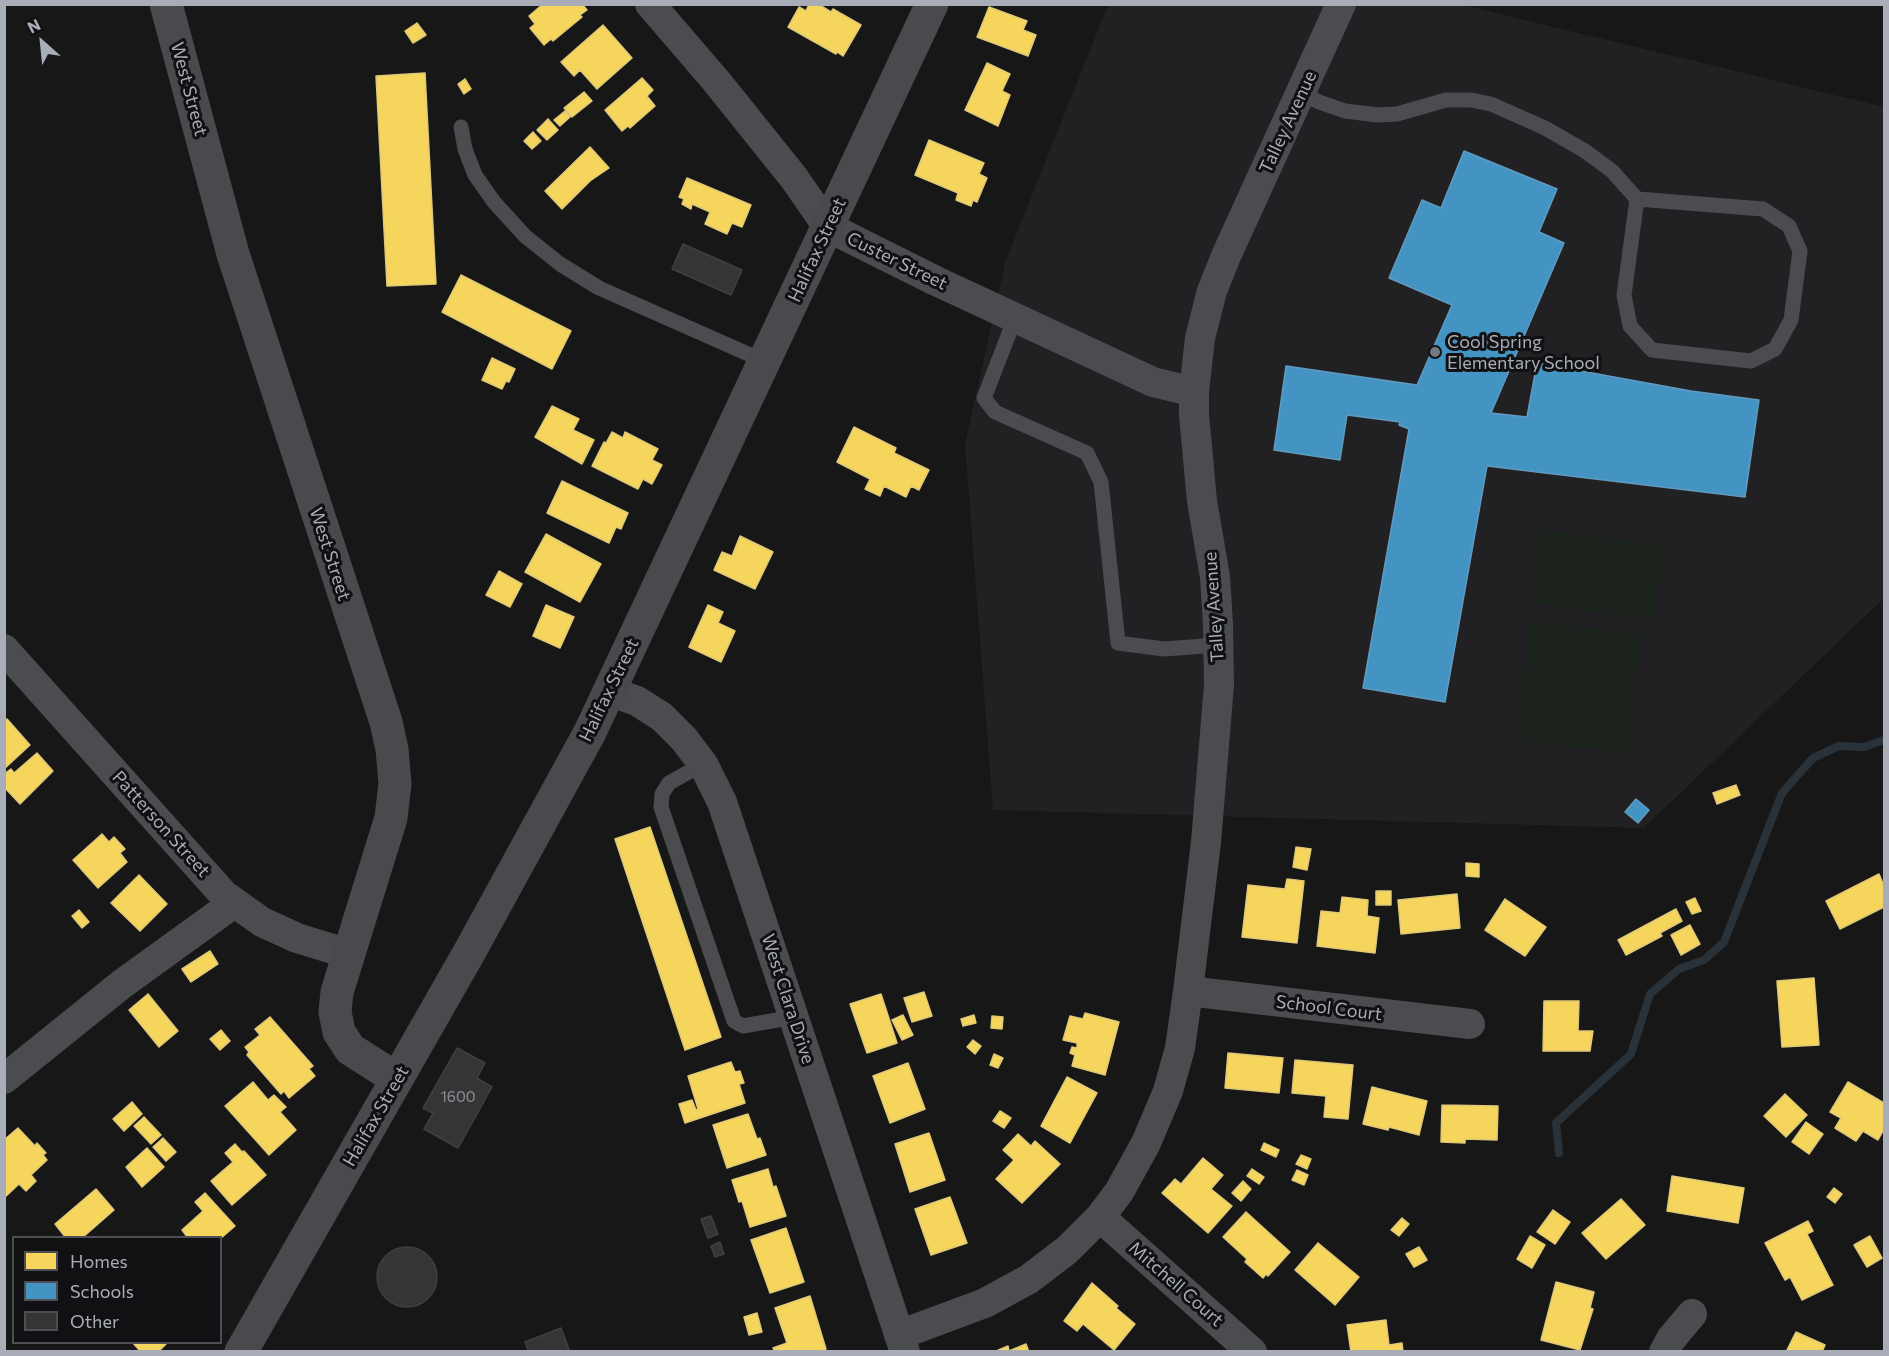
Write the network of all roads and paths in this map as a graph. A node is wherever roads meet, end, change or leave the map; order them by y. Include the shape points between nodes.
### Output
1 (166, 4) edge
2 (650, 4) edge
3 (932, 4) edge
4 (1341, 4) edge
5 (1301, 93) junction
6 (461, 127) dead end
7 (1637, 199) junction
8 (828, 227) junction
9 (1015, 318) junction
10 (764, 361) junction
11 (1194, 392) junction
12 (1218, 645) junction
13 (11, 668) edge
14 (609, 691) junction
15 (703, 764) junction
16 (234, 903) junction
17 (349, 954) junction
18 (1188, 991) junction
19 (794, 1017) junction
20 (1470, 1024) dead end
21 (4, 1079) edge
22 (397, 1079) junction
23 (1100, 1217) junction
24 (1692, 1314) dead end
25 (902, 1343) edge
26 (241, 1352) edge
27 (1252, 1352) edge
28 (1664, 1352) edge

1 - 17 main road, West Street via 233,254 393,749 395,784 391,818
2 - 8 street, Custer Street via 794,178
3 - 8 main road, Halifax Street
4 - 5 street, Talley Avenue
5 - 7 lane via 1345,111 1378,116 1446,100 1491,104 1585,151 1612,171
5 - 11 street, Talley Avenue via 1212,291 1200,338
6 - 10 lane via 475,175 494,202 525,236 560,264 599,288
7 - 7 lane via 1624,295 1630,326 1652,350 1751,361 1775,349 1791,320 1800,251 1789,226 1763,209
8 - 9 street, Custer Street
8 - 10 main road, Halifax Street
9 - 11 street, Custer Street via 1153,382
9 - 12 lane via 984,398 995,412 1087,453 1101,482 1118,643 1164,650
10 - 14 main road, Halifax Street
11 - 12 street, Talley Avenue via 1202,501 1215,577
12 - 18 street, Talley Avenue via 1206,842
13 - 16 street, Patterson Street
14 - 15 street, West Clara Drive via 637,701 662,717
14 - 22 main road, Halifax Street
15 - 19 street, West Clara Drive via 722,802
15 - 19 lane via 669,783 662,794 661,807 734,1021 742,1026
16 - 17 street, Patterson Street via 262,922 297,938
16 - 21 street via 130,978
17 - 22 main road, West Street via 337,992 339,1032 350,1049
18 - 20 street, School Court
18 - 23 street, Talley Avenue via 1180,1048 1168,1091 1146,1143
19 - 25 street, West Clara Drive
22 - 26 main road, Halifax Street
23 - 25 street, Talley Avenue via 1067,1250 1029,1279
23 - 27 street, Mitchell Court
24 - 28 street

